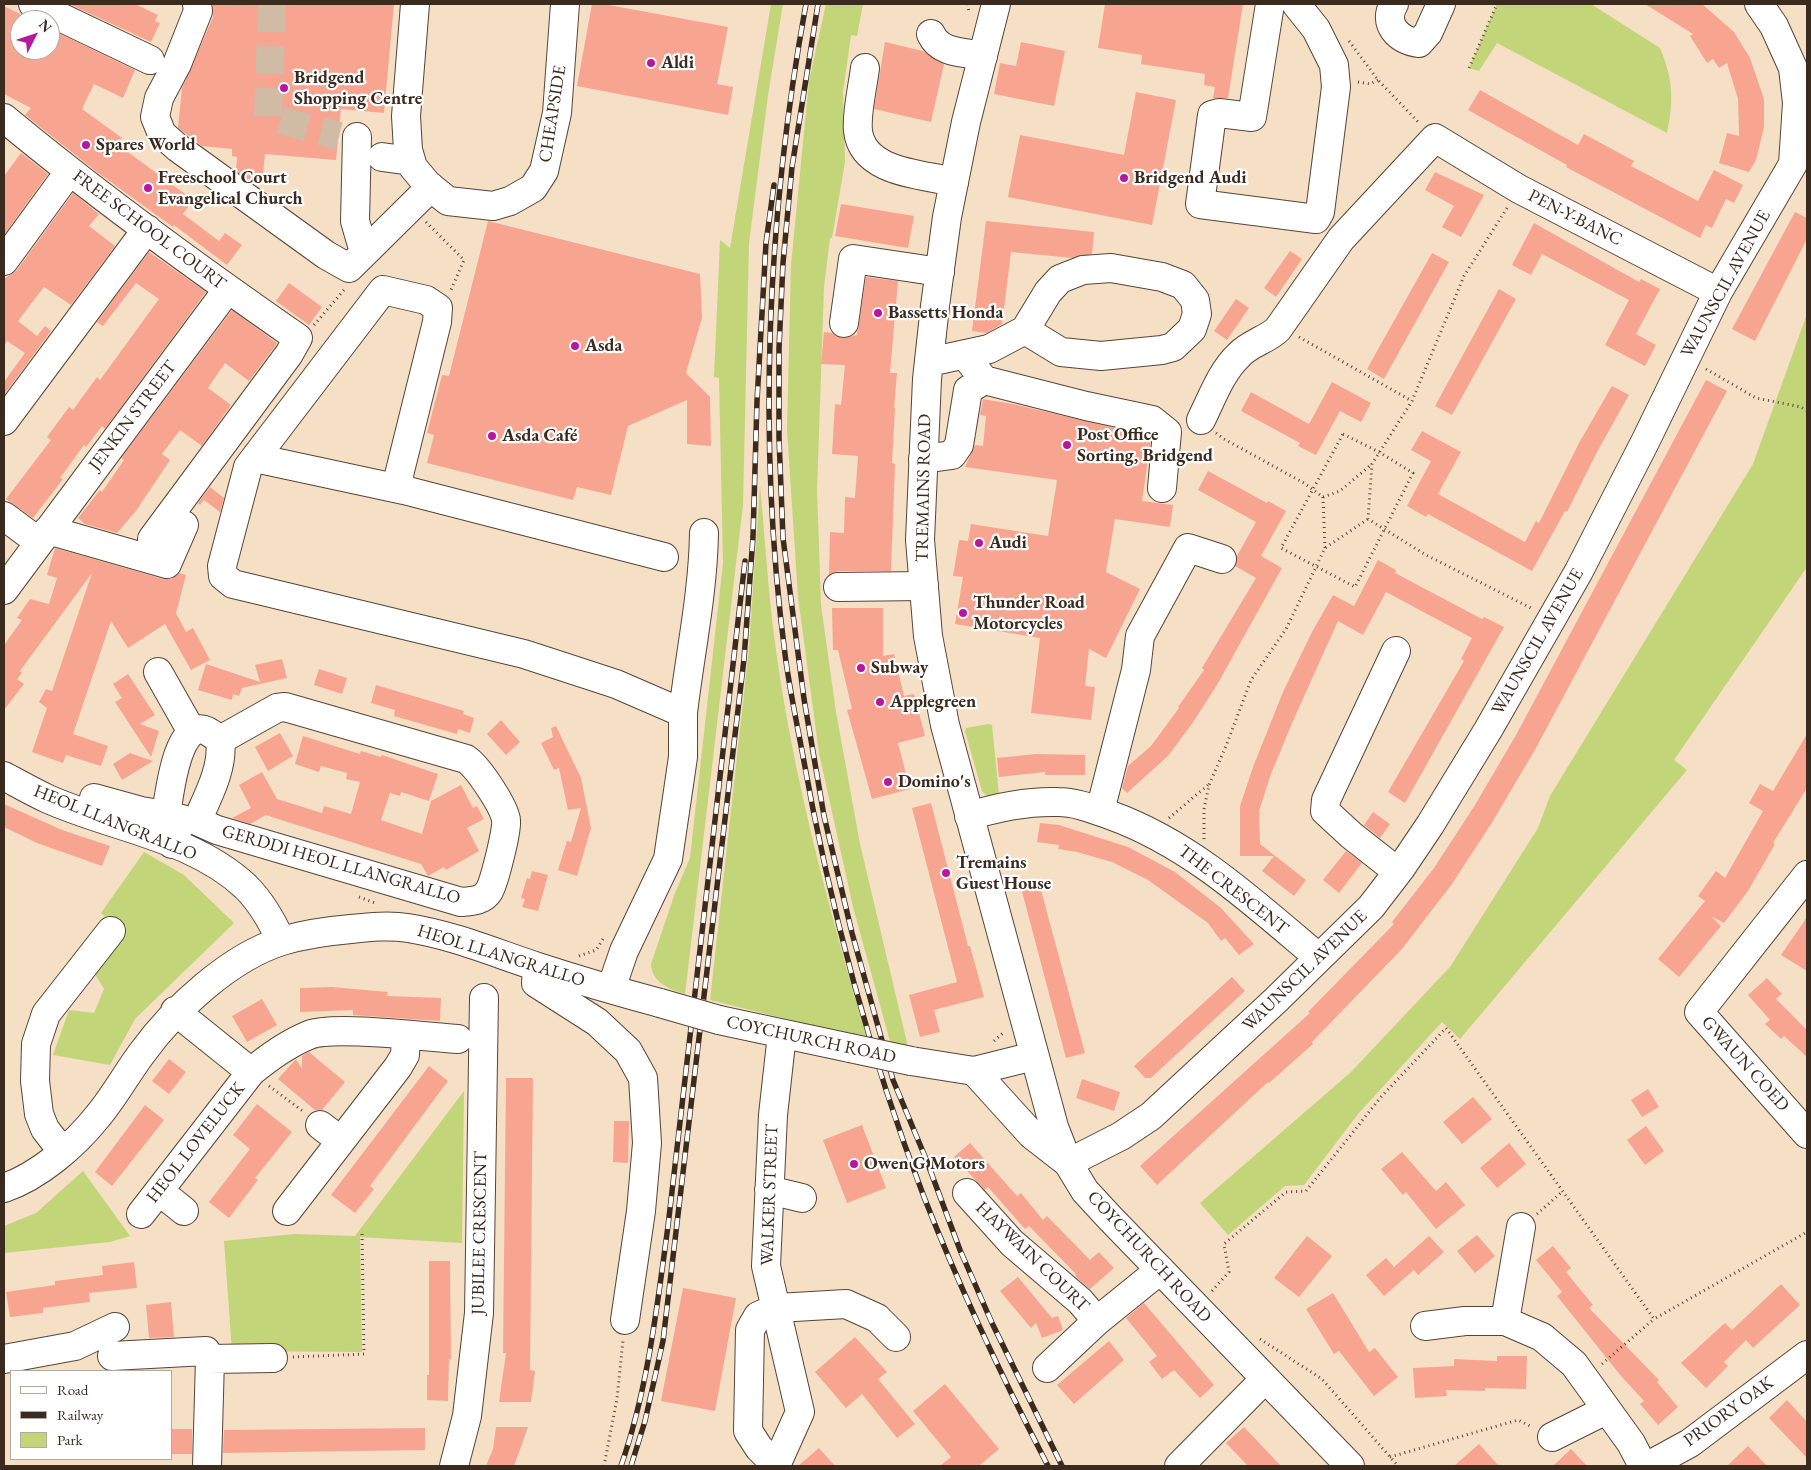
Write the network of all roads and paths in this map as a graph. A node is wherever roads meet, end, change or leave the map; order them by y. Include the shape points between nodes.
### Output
1 (33, 4) edge
2 (197, 4) edge
3 (415, 4) edge
4 (565, 4) edge
5 (996, 4) edge
6 (1270, 4) edge
7 (1394, 4) edge
8 (1441, 4) edge
9 (1497, 4) edge
10 (1759, 4) edge
11 (1302, 12) edge
12 (931, 34) dead end
13 (1345, 36) dead end
14 (983, 56) junction
15 (150, 60) dead end
16 (865, 68) dead end
17 (1469, 68) dead end
18 (1378, 80) junction
19 (1361, 82) dead end
20 (4, 118) edge
21 (1435, 138) junction
22 (411, 161) junction
23 (69, 172) junction
24 (954, 182) junction
25 (431, 187) junction
26 (1519, 189) junction
27 (147, 230) junction
28 (437, 234) dead end
29 (357, 260) junction
30 (4, 261) edge
31 (940, 272) junction
32 (228, 289) junction
33 (1718, 292) junction
34 (438, 308) junction
35 (844, 323) dead end
36 (1280, 326) junction
37 (1025, 330) junction
38 (298, 338) junction
39 (965, 356) junction
40 (1686, 357) junction
41 (929, 362) junction
42 (984, 380) junction
43 (1412, 401) junction
44 (1807, 411) edge
45 (1201, 420) joint
46 (4, 421) edge
47 (1379, 452) junction
48 (255, 458) junction
49 (922, 459) junction
50 (1372, 464) junction
51 (1162, 488) dead end
52 (1312, 488) junction
53 (404, 490) junction
54 (1323, 497) junction
55 (4, 516) edge
56 (1368, 519) junction
57 (184, 524) dead end
58 (1384, 529) junction
59 (704, 534) dead end
60 (43, 536) junction
61 (152, 539) dead end
62 (1325, 548) junction
63 (664, 557) dead end
64 (1222, 559) dead end
65 (1317, 567) junction
66 (924, 586) junction
67 (838, 587) dead end
68 (4, 590) edge
69 (1552, 618) junction
70 (1396, 651) dead end
71 (158, 672) dead end
72 (683, 713) junction
73 (192, 732) junction
74 (220, 740) junction
75 (4, 776) edge
76 (1209, 785) junction
77 (1100, 811) junction
78 (969, 816) junction
79 (179, 825) junction
80 (1152, 832) junction
81 (1207, 866) junction
82 (1398, 872) junction
83 (1807, 875) edge
84 (111, 931) dead end
85 (282, 941) junction
86 (1318, 958) junction
87 (537, 967) junction
88 (611, 989) junction
89 (484, 998) dead end
90 (660, 1004) joint
91 (175, 1012) junction
92 (782, 1034) junction
93 (406, 1036) junction
94 (458, 1039) dead end
95 (1034, 1056) junction
96 (974, 1071) junction
97 (251, 1072) junction
98 (331, 1133) junction
99 (1807, 1134) edge
100 (62, 1151) junction
101 (1068, 1163) junction
102 (4, 1188) edge
103 (769, 1190) junction
104 (159, 1191) junction
105 (1563, 1191) junction
106 (967, 1193) dead end
107 (802, 1198) dead end
108 (184, 1211) dead end
109 (287, 1211) dead end
110 (141, 1214) dead end
111 (1521, 1227) joint
112 (1807, 1232) edge
113 (362, 1234) dead end
114 (1160, 1270) junction
115 (1196, 1307) junction
116 (777, 1308) junction
117 (1654, 1319) junction
118 (625, 1320) joint
119 (1097, 1321) junction
120 (1505, 1321) junction
121 (1425, 1326) dead end
122 (115, 1327) dead end
123 (896, 1337) dead end
124 (1259, 1338) dead end
125 (1807, 1354) edge
126 (112, 1356) dead end
127 (273, 1358) joint
128 (4, 1359) edge
129 (210, 1359) junction
130 (1047, 1368) dead end
131 (1266, 1379) junction
132 (1585, 1379) junction
133 (1606, 1410) junction
134 (1518, 1420) dead end
135 (1552, 1437) dead end
136 (1390, 1457) junction
137 (773, 1465) edge
138 (207, 1466) edge
139 (454, 1466) edge
140 (604, 1466) edge
141 (1179, 1466) edge
142 (1350, 1466) edge
143 (1398, 1466) edge
144 (1644, 1466) edge
145 (1648, 1466) edge

1 - 15 street
2 - 29 street via 198,11 177,64 159,98 155,117 162,134 221,181 326,255
3 - 22 street, CHEAPSIDE via 406,116
4 - 25 street, CHEAPSIDE via 556,113 544,171 533,188 493,206 448,201
5 - 14 street, TREMAINS ROAD
6 - 11 street via 1252,117 1212,114 1200,204 1318,218 1336,88 1334,65 1316,29
7 - 8 street via 1389,22 1392,29 1411,42 1419,43 1428,33
9 - 17 path
10 - 33 street, WAUNSCIL AVENUE via 1774,26 1793,68 1797,103 1793,164
12 - 14 street via 935,43 946,50
13 - 18 path
14 - 24 street, TREMAINS ROAD
16 - 24 street via 858,130 864,148 876,162
18 - 19 path via 1370,84
18 - 21 path
20 - 23 street, FREE SCHOOL COURT
21 - 26 street, PEN-Y-BANC
21 - 36 street via 1342,239
22 - 25 street, CHEAPSIDE
22 - 29 street via 361,144 355,221
23 - 27 street, FREE SCHOOL COURT
23 - 30 street
24 - 31 street, TREMAINS ROAD
25 - 29 street
26 - 33 street, PEN-Y-BANC
26 - 43 path via 1464,276
27 - 32 street, FREE SCHOOL COURT
27 - 46 street
28 - 34 path via 464,260 456,281
29 - 38 path via 354,276 333,305
31 - 35 street via 853,259
31 - 41 street, TREMAINS ROAD
32 - 38 street, FREE SCHOOL COURT
32 - 60 street, JENKIN STREET
33 - 40 street, WAUNSCIL AVENUE
34 - 48 street via 426,300 383,290
34 - 53 street via 399,475
36 - 43 path
36 - 45 street via 1270,337 1240,353 1225,372
37 - 37 street via 1048,292 1060,279 1083,270 1111,268 1162,277 1183,286 1195,300 1197,314 1192,329 1173,347 1101,356 1062,352
37 - 39 street via 989,349
38 - 61 street
39 - 41 street
39 - 42 street
40 - 44 path via 1756,398
40 - 69 street, WAUNSCIL AVENUE via 1641,451
41 - 49 street, TREMAINS ROAD
42 - 49 street via 968,390 959,445 952,455
42 - 51 street via 1161,424 1167,432
43 - 47 path
45 - 52 path via 1224,440
47 - 50 path
47 - 52 path via 1343,434
47 - 58 path via 1413,473
48 - 53 street
48 - 72 street via 248,467 222,566 227,581 524,654 616,684
49 - 66 street, TREMAINS ROAD via 920,540
50 - 54 path via 1344,488
50 - 56 path
52 - 54 path
52 - 65 path via 1281,548
53 - 63 street
54 - 62 path
55 - 60 street
56 - 58 path
56 - 62 path
57 - 60 street via 168,564
58 - 65 path via 1355,587
58 - 69 path via 1426,555
59 - 72 street via 700,606
60 - 68 street, JENKIN STREET
62 - 65 path
64 - 77 street via 1188,548 1140,636 1136,670
65 - 76 path via 1286,629 1251,680
66 - 67 street
66 - 78 street, TREMAINS ROAD via 928,636 945,725
69 - 82 street, WAUNSCIL AVENUE via 1488,730
70 - 82 street via 1326,800 1325,811
71 - 73 street
72 - 88 street via 683,757 668,859 624,950
73 - 74 street via 207,730
73 - 79 street via 181,744
74 - 79 street, GERDDI HEOL LLANGRALLO via 220,761
74 - 79 street, GERDDI HEOL LLANGRALLO via 277,708 285,707 466,759 480,772 506,817 506,833 489,891 479,900 461,902 218,830
75 - 79 street, HEOL LLANGRALLO via 48,799
76 - 80 path
76 - 81 path via 1204,809
77 - 78 street, THE CRESCENT via 1060,802 998,807
77 - 80 street, THE CRESCENT
78 - 95 street, TREMAINS ROAD
79 - 85 street, HEOL LLANGRALLO via 222,869 245,886 266,912
80 - 81 street, THE CRESCENT
81 - 86 street, THE CRESCENT
82 - 86 street, WAUNSCIL AVENUE via 1370,907
83 - 99 street, GWAUN COED via 1699,1012
84 - 100 street via 46,1014 36,1044 35,1081 39,1114 45,1129
85 - 87 street, HEOL LLANGRALLO via 317,932 396,926 450,936
85 - 91 street, HEOL LLANGRALLO via 238,964
86 - 101 street, WAUNSCIL AVENUE via 1151,1116 1121,1136
87 - 88 street, HEOL LLANGRALLO
87 - 118 street via 536,983 597,1022 628,1051 643,1078 647,1143
88 - 90 street, HEOL LLANGRALLO
89 - 139 street, JUBILEE CRESCENT via 479,1313 466,1416
90 - 92 street, COYCHURCH ROAD, bridge
91 - 97 street, HEOL LOVELUCK
91 - 100 street, HEOL LLANGRALLO via 152,1038 98,1117
92 - 96 street, COYCHURCH ROAD, bridge
92 - 103 street, WALKER STREET
93 - 94 street, HEOL LOVELUCK
93 - 97 street, HEOL LOVELUCK via 339,1032 310,1034 275,1052
93 - 98 street via 405,1055 398,1067
95 - 96 street, COYCHURCH ROAD
95 - 101 street, COYCHURCH ROAD
96 - 101 street via 1032,1135
97 - 98 path
97 - 104 street, HEOL LOVELUCK
98 - 109 street via 317,1172
100 - 102 street, HEOL LLANGRALLO via 18,1184
101 - 114 street, COYCHURCH ROAD via 1086,1191
103 - 107 street
103 - 116 street, WALKER STREET via 766,1266
104 - 108 street
104 - 110 street, HEOL LOVELUCK
105 - 111 path
105 - 115 path via 1446,1028 1381,1097 1306,1191 1286,1192 1224,1244 1229,1272
105 - 117 path
106 - 119 street, HAYWAIN COURT via 1012,1243 1080,1302
111 - 120 street
112 - 117 path
113 - 127 path via 364,1354
114 - 115 street, COYCHURCH ROAD
114 - 119 street, HAYWAIN COURT
115 - 131 street, COYCHURCH ROAD
116 - 123 street via 846,1304 877,1318
116 - 137 street, WALKER STREET via 800,1412
116 - 137 street via 758,1316 750,1330 746,1418 748,1431
117 - 132 path
118 - 140 path via 617,1399
119 - 130 street, HAYWAIN COURT
120 - 121 street
120 - 132 street via 1542,1337 1574,1364
122 - 128 street via 75,1346
124 - 136 path via 1322,1380
125 - 145 street, PRIORY OAK via 1690,1443
126 - 129 street via 206,1351
127 - 129 street
129 - 138 street
131 - 141 street
131 - 142 street, COYCHURCH ROAD
132 - 133 street
133 - 135 street
133 - 144 street
134 - 136 path
136 - 143 path

